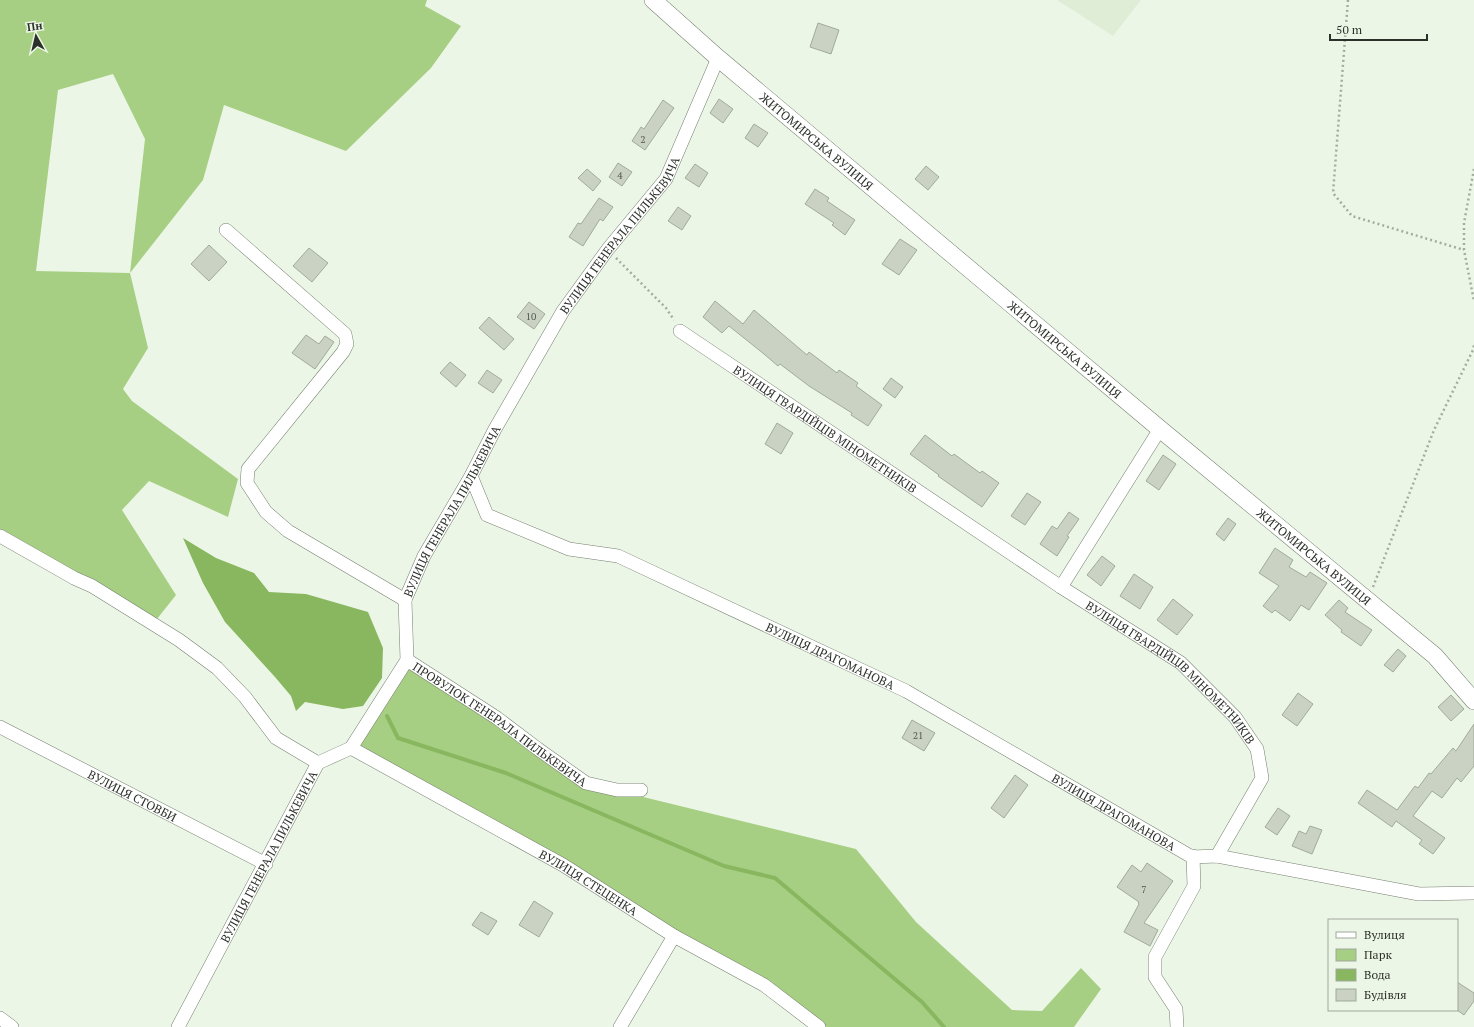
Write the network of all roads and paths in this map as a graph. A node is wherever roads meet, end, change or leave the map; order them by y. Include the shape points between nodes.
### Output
1 (653, 0) edge
2 (1348, 0) edge
3 (718, 58) junction
4 (1474, 169) edge
5 (226, 230) dead end
6 (608, 249) junction
7 (1464, 250) junction
8 (1474, 301) edge
9 (680, 331) joint
10 (1474, 345) edge
11 (1160, 429) junction
12 (471, 476) junction
13 (0, 536) edge
14 (1061, 587) junction
15 (405, 600) junction
16 (1368, 600) junction
17 (407, 660) junction
18 (1474, 701) edge
19 (0, 727) edge
20 (351, 748) junction
21 (318, 763) junction
22 (641, 790) dead end
23 (1193, 856) junction
24 (1217, 856) junction
25 (266, 864) junction
26 (1474, 893) edge
27 (674, 936) junction
28 (0, 1018) edge
29 (12, 1027) edge
30 (178, 1027) edge
31 (620, 1027) edge
32 (819, 1027) edge
33 (1177, 1027) edge

1 - 3 main road, ЖИТОМИРСЬКА ВУЛИЦЯ
2 - 7 path via 1333,193 1352,216
3 - 6 street, ВУЛИЦЯ ГЕНЕРАЛА ПИЛЬКЕВИЧА via 666,179
3 - 11 main road, ЖИТОМИРСЬКА ВУЛИЦЯ
4 - 7 path via 1464,223
5 - 15 street via 345,334 348,344 248,470 247,483 266,512 288,531
6 - 9 path via 666,308
6 - 12 street, ВУЛИЦЯ ГЕНЕРАЛА ПИЛЬКЕВИЧА via 563,311
7 - 8 path
9 - 14 street, ВУЛИЦЯ ГВАРДІЙЦІВ МІНОМЕТНИКІВ
10 - 16 path via 1434,430
11 - 14 street
11 - 16 main road, ЖИТОМИРСЬКА ВУЛИЦЯ
12 - 15 street, ВУЛИЦЯ ГЕНЕРАЛА ПИЛЬКЕВИЧА via 424,556
12 - 23 street, ВУЛИЦЯ ДРАГОМАНОВА via 487,515 569,549 618,556 906,691
13 - 21 street via 92,586 179,640 236,687 276,738
14 - 24 street, ВУЛИЦЯ ГВАРДІЙЦІВ МІНОМЕТНИКІВ via 1181,663 1235,717 1258,749 1262,778
15 - 17 street, ВУЛИЦЯ ГЕНЕРАЛА ПИЛЬКЕВИЧА
16 - 18 main road, ЖИТОМИРСЬКА ВУЛИЦЯ via 1435,656
17 - 20 street
17 - 22 street, ПРОВУЛОК ГЕНЕРАЛА ПИЛЬКЕВИЧА via 497,718 586,783 617,790
19 - 25 street, ВУЛИЦЯ СТОВБИ
20 - 21 street, ВУЛИЦЯ ГЕНЕРАЛА ПИЛЬКЕВИЧА
20 - 27 street, ВУЛИЦЯ СТЕЦЕНКА via 563,865
21 - 25 street, ВУЛИЦЯ ГЕНЕРАЛА ПИЛЬКЕВИЧА
23 - 24 street, ВУЛИЦЯ ДРАГОМАНОВА
23 - 33 street via 1194,886 1155,957 1155,977 1176,1009
24 - 26 street, ВУЛИЦЯ ДРАГОМАНОВА via 1419,894
25 - 30 street, ВУЛИЦЯ ГЕНЕРАЛА ПИЛЬКЕВИЧА
27 - 31 street
27 - 32 street, ВУЛИЦЯ СТЕЦЕНКА via 764,985
28 - 29 street

